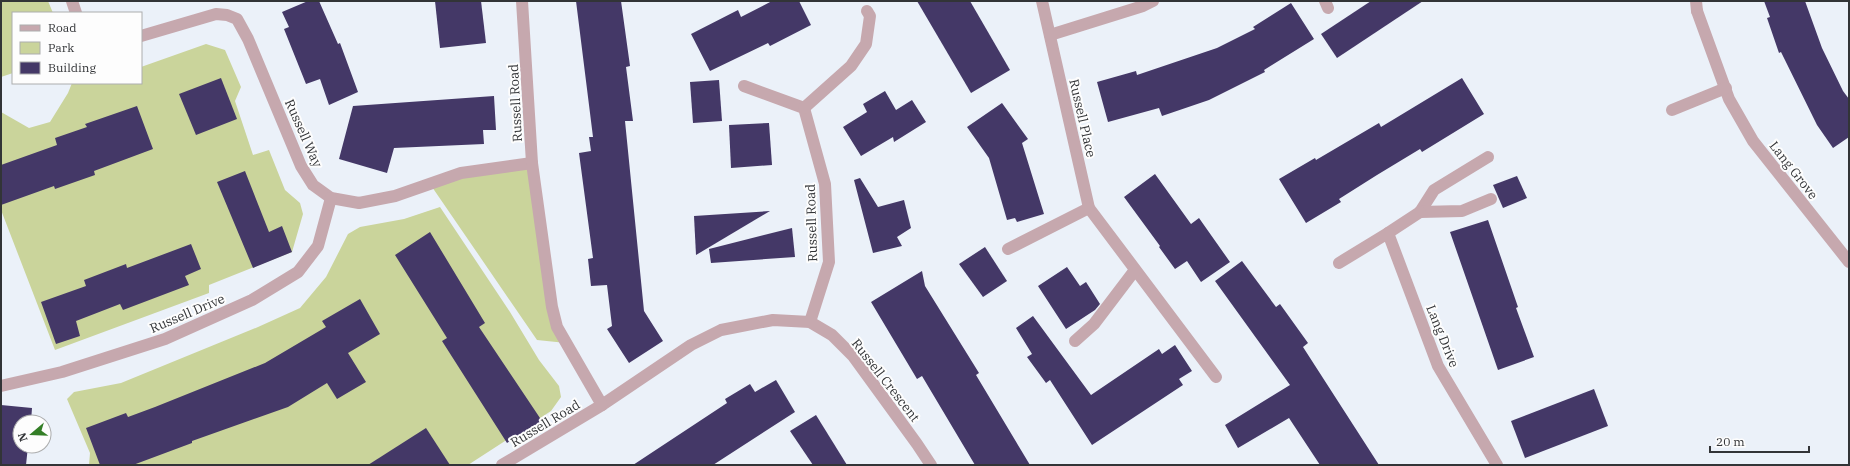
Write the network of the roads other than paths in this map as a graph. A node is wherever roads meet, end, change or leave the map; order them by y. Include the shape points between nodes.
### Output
1 (72, 1) edge
2 (522, 1) edge
3 (1042, 1) edge
4 (1153, 1) edge
5 (1697, 6) edge
6 (867, 11) dead end
7 (76, 12) edge
8 (1050, 35) junction
9 (142, 36) edge
10 (744, 86) dead end
11 (1726, 88) junction
12 (804, 108) junction
13 (1672, 110) dead end
14 (1488, 157) dead end
15 (532, 163) junction
16 (331, 198) junction
17 (1491, 199) dead end
18 (1089, 208) junction
19 (1420, 212) junction
20 (1388, 233) junction
21 (1008, 249) dead end
22 (1849, 262) edge
23 (1339, 263) dead end
24 (1135, 270) junction
25 (810, 322) junction
26 (1075, 341) dead end
27 (1216, 377) dead end
28 (1, 386) edge
29 (602, 405) junction
30 (502, 465) edge
31 (931, 465) edge
32 (1497, 465) edge

1 - 7 street
2 - 15 street, Russell Road
3 - 8 street, Russell Place
4 - 8 street
5 - 11 street, Lang Grove
6 - 12 street via 870,16 866,44 851,66
8 - 18 street, Russell Place
9 - 16 street, Russell Way via 216,14 237,19 248,39 301,166 313,185
10 - 12 street
11 - 13 street
11 - 22 street, Lang Grove via 1729,99 1753,141
12 - 25 street, Russell Road via 825,184 829,262
14 - 19 street via 1434,190
15 - 16 street, Russell Way via 461,173 395,196 359,203
15 - 29 street, Russell Road via 546,273 557,327
16 - 28 street, Russell Drive via 318,246 298,272 252,300 165,339 62,372
17 - 19 street via 1462,211
18 - 21 street
18 - 24 street, Russell Place
19 - 20 street
20 - 23 street
20 - 32 street, Lang Drive via 1438,366
24 - 26 street via 1094,324
24 - 27 street, Russell Place
25 - 29 street, Russell Road via 773,320 721,330 691,345
25 - 31 street, Russell Crescent via 832,335 852,356
29 - 30 street, Russell Road

